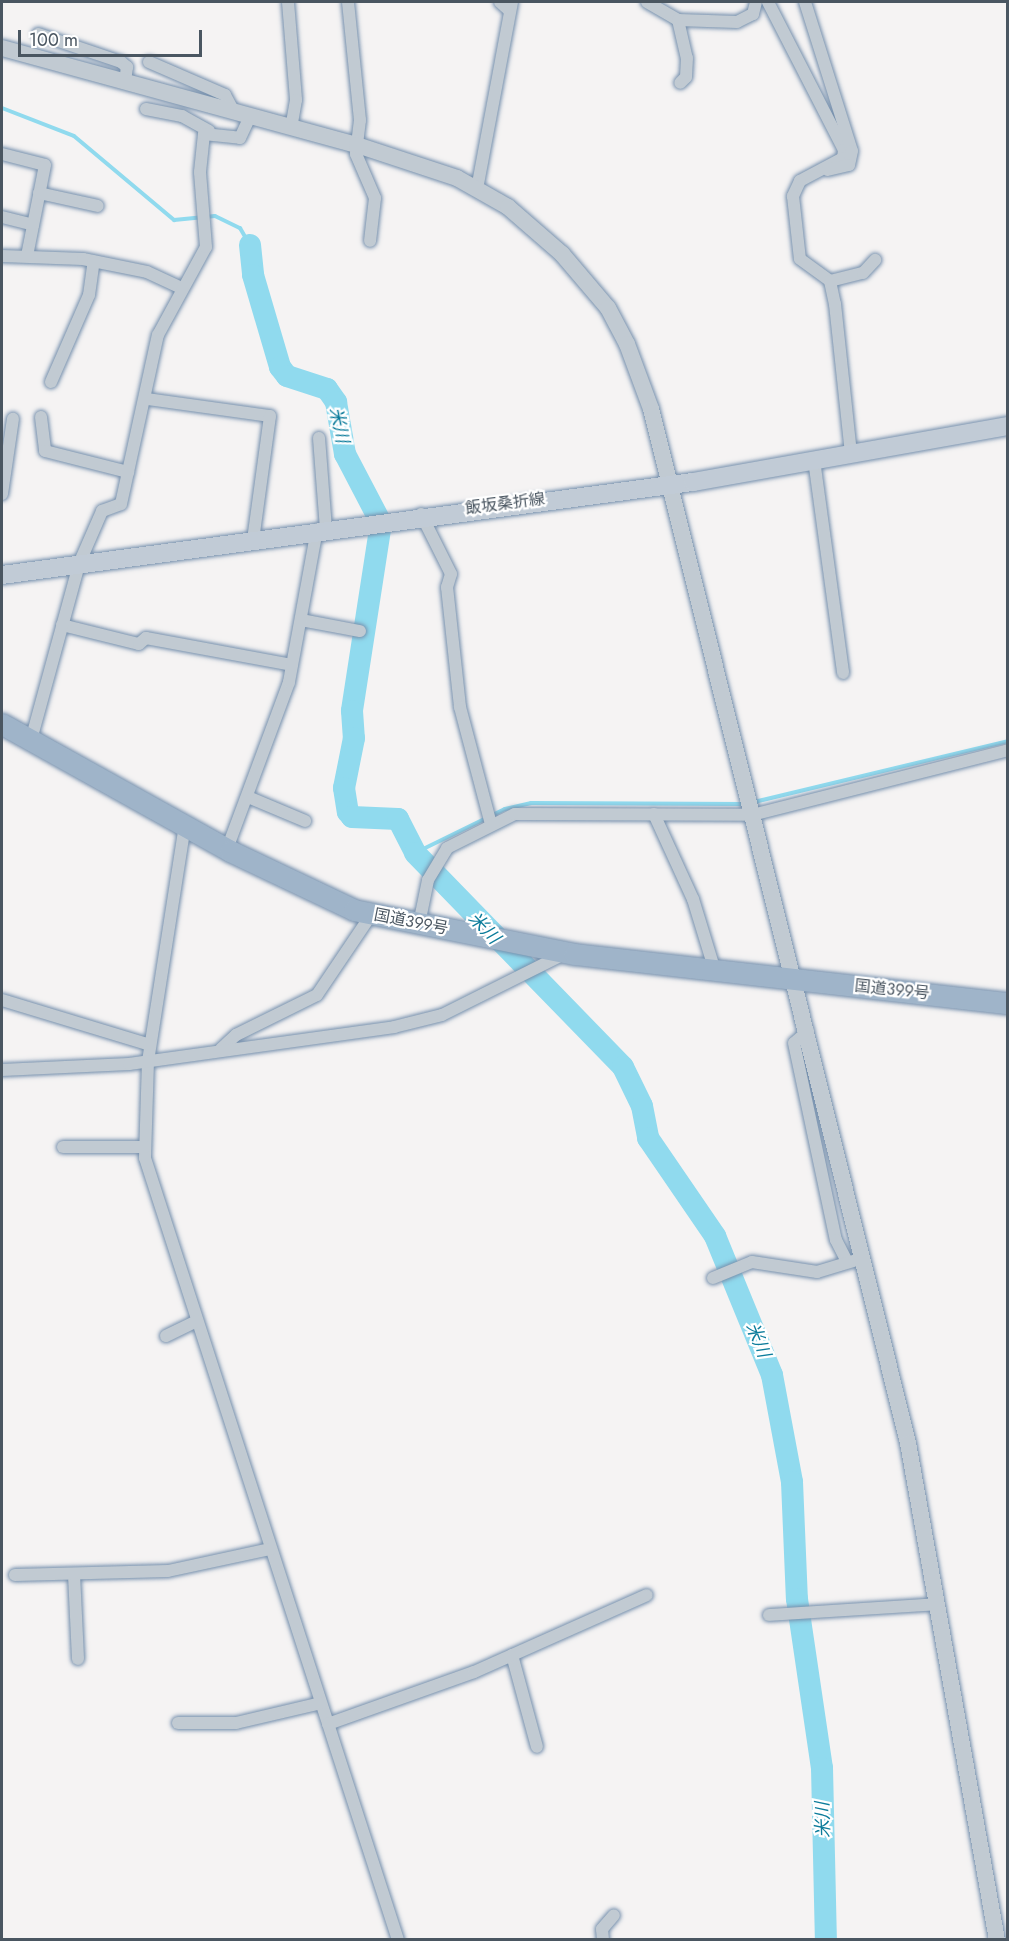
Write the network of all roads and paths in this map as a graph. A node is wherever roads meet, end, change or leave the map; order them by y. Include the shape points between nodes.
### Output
1 (288, 2) edge
2 (348, 2) edge
3 (647, 2) edge
4 (756, 2) edge
5 (768, 2) edge
6 (805, 2) edge
7 (507, 4) edge
8 (678, 20) junction
9 (38, 34) dead end
10 (2, 48) edge
11 (149, 62) dead end
12 (125, 81) junction
13 (680, 83) dead end
14 (146, 109) dead end
15 (242, 114) junction
16 (291, 127) junction
17 (209, 131) junction
18 (357, 145) junction
19 (2, 154) edge
20 (821, 170) junction
21 (477, 189) junction
22 (39, 192) junction
23 (98, 206) dead end
24 (2, 217) edge
25 (33, 225) junction
26 (370, 241) dead end
27 (2, 256) edge
28 (27, 256) junction
29 (875, 260) dead end
30 (94, 261) junction
31 (830, 281) junction
32 (181, 288) junction
33 (51, 382) dead end
34 (147, 399) junction
35 (41, 417) dead end
36 (13, 419) dead end
37 (1008, 426) edge
38 (319, 438) dead end
39 (851, 454) junction
40 (814, 460) junction
41 (128, 472) junction
42 (668, 485) junction
43 (2, 494) edge
44 (422, 514) junction
45 (322, 530) junction
46 (253, 540) junction
47 (79, 564) junction
48 (2, 575) edge
49 (301, 620) junction
50 (62, 625) junction
51 (360, 631) dead end
52 (292, 665) junction
53 (843, 673) dead end
54 (2, 723) edge
55 (31, 740) junction
56 (1008, 750) edge
57 (249, 797) junction
58 (750, 806) junction
59 (654, 814) junction
60 (489, 818) junction
61 (305, 821) dead end
62 (185, 825) junction
63 (227, 849) junction
64 (371, 915) junction
65 (419, 924) junction
66 (566, 953) junction
67 (715, 970) junction
68 (796, 980) junction
69 (2, 1000) edge
70 (1008, 1003) edge
71 (150, 1045) junction
72 (221, 1049) junction
73 (148, 1061) junction
74 (2, 1071) edge
75 (63, 1147) dead end
76 (145, 1147) junction
77 (854, 1261) junction
78 (723, 1274) dead end
79 (197, 1321) junction
80 (166, 1336) dead end
81 (271, 1550) junction
82 (74, 1574) junction
83 (15, 1575) dead end
84 (646, 1595) dead end
85 (938, 1604) junction
86 (769, 1615) dead end
87 (512, 1655) junction
88 (78, 1659) dead end
89 (321, 1703) junction
90 (178, 1723) dead end
91 (328, 1724) junction
92 (537, 1747) dead end
93 (614, 1916) dead end
94 (398, 1940) edge
95 (603, 1940) edge
96 (997, 1940) edge

1 - 16 street via 296,100
2 - 18 street via 360,120
3 - 8 street
4 - 8 street via 753,14 737,22
5 - 20 street via 842,141 845,155
6 - 20 street via 852,151 849,165
7 - 21 street
8 - 13 street via 687,58 686,77
9 - 12 street via 121,62 127,67
10 - 12 street
11 - 15 street via 225,95
12 - 15 street
14 - 17 street via 182,116
15 - 16 street
15 - 17 street via 240,138
16 - 18 street
17 - 32 street via 201,142 201,260
18 - 21 street
18 - 26 street via 357,160 375,198
19 - 22 street via 45,165
20 - 31 street via 800,181 793,196 800,259
21 - 42 street via 554,246 608,309 640,374
22 - 23 street
22 - 25 street
24 - 25 street
25 - 28 street
27 - 28 street
28 - 30 street
29 - 31 street via 863,273
30 - 32 street via 147,272
30 - 33 street via 89,295
31 - 39 street
32 - 34 street via 158,335
34 - 41 street
34 - 46 street via 270,416
35 - 41 street via 45,451
36 - 43 street
37 - 39 main road, 飯坂桑折線
38 - 45 street
39 - 40 main road, 飯坂桑折線
40 - 42 main road, 飯坂桑折線
40 - 53 street
41 - 47 street via 121,504 99,515
42 - 44 main road, 飯坂桑折線
42 - 58 street
44 - 45 main road, 飯坂桑折線
44 - 60 street via 451,574 447,587 460,708
45 - 46 main road, 飯坂桑折線
45 - 49 street
46 - 47 main road, 飯坂桑折線
47 - 48 main road, 飯坂桑折線
47 - 50 street
49 - 51 street
49 - 52 street
50 - 52 street via 139,644 146,638
50 - 55 street
52 - 57 street
54 - 55 highway, 国道399号
55 - 62 highway, 国道399号
56 - 58 street
57 - 61 street
57 - 63 street
58 - 59 street
58 - 68 street
59 - 60 street via 531,811
59 - 67 street via 693,899
60 - 65 street via 459,839 435,866 428,880
62 - 63 highway, 国道399号
62 - 71 street
63 - 64 highway, 国道399号 via 314,894
64 - 65 highway, 国道399号
64 - 72 street via 317,995 236,1035
65 - 66 highway, 国道399号
66 - 67 highway, 国道399号
66 - 72 street via 522,979 442,1015 298,1044
67 - 68 highway, 国道399号
68 - 70 highway, 国道399号
68 - 77 street
69 - 71 street
71 - 73 street
72 - 73 street
73 - 74 street
73 - 76 street
75 - 76 street
76 - 79 street via 155,1197
77 - 78 street via 816,1272 758,1262
77 - 85 street via 908,1443
79 - 80 street
79 - 81 street
81 - 82 street via 168,1571
81 - 89 street
82 - 83 street
82 - 88 street
84 - 87 street
85 - 86 street via 807,1616
85 - 96 street
87 - 91 street
87 - 92 street
89 - 90 street via 236,1723
89 - 91 street
91 - 94 street
93 - 95 street via 602,1929

